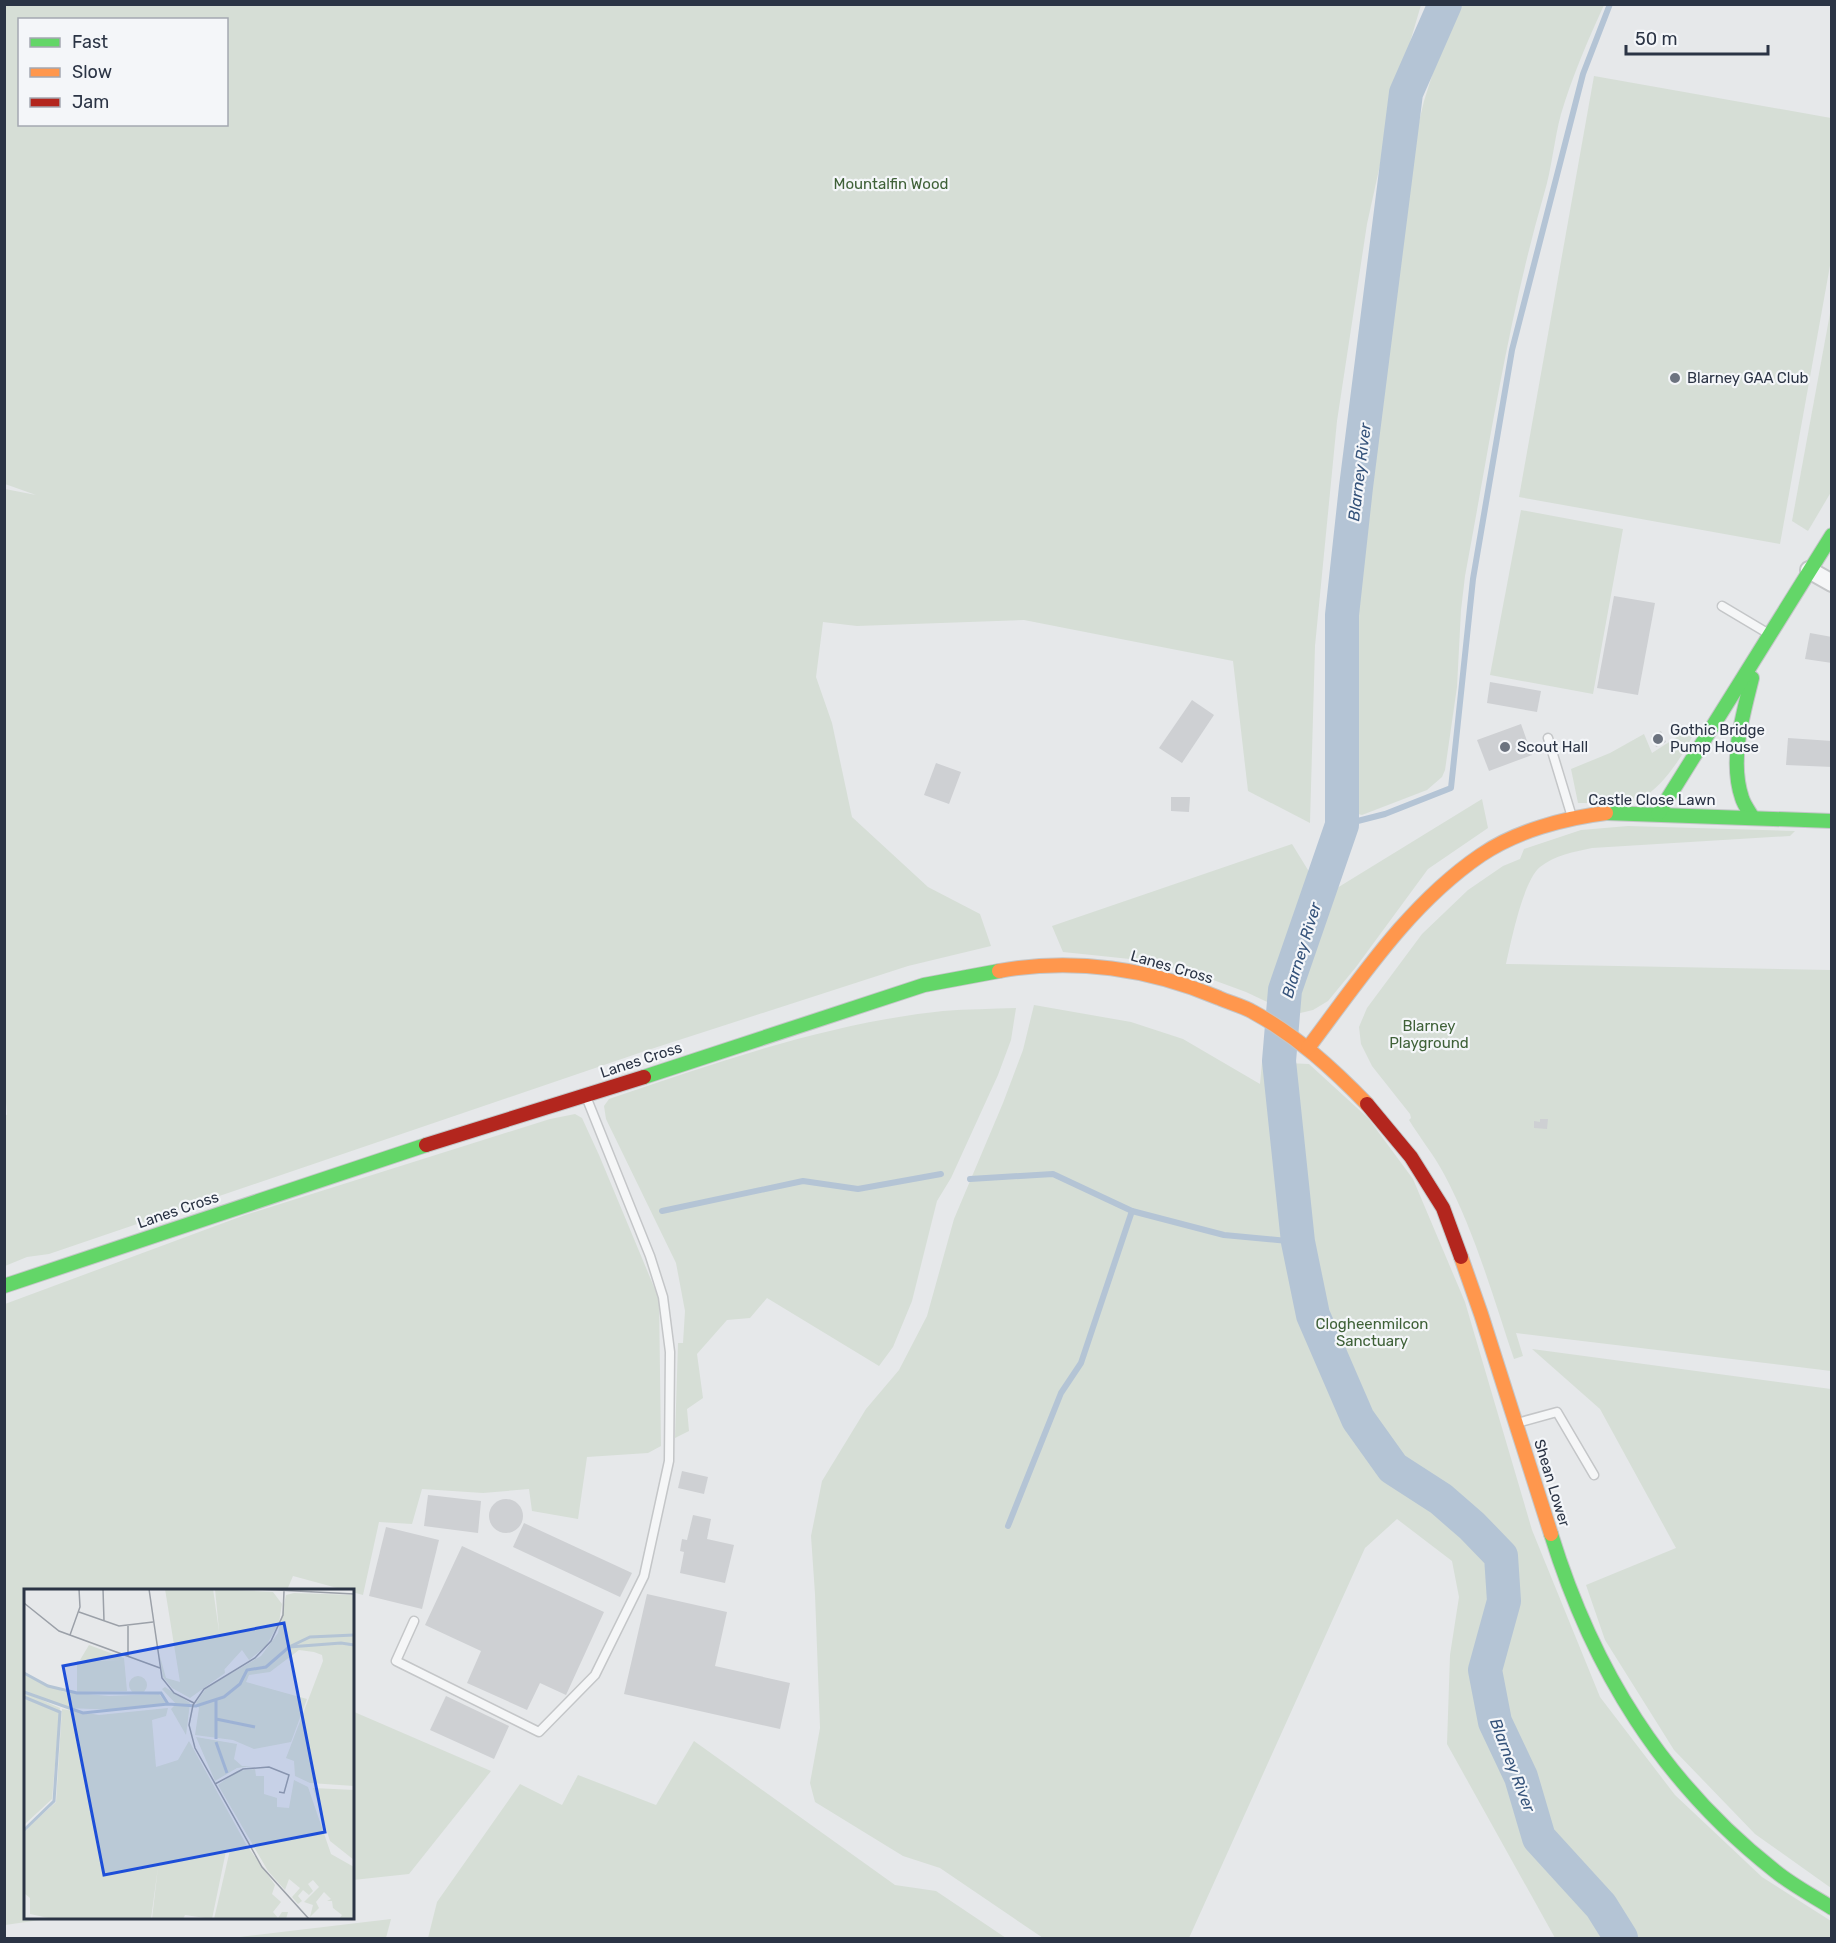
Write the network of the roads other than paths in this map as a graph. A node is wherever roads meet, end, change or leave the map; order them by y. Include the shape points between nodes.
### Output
1 (1832, 535) edge
2 (1809, 570) junction
3 (1832, 583) edge
4 (1722, 606) dead end
5 (1770, 635) junction
6 (1759, 652) junction
7 (1548, 738) dead end
8 (1658, 814) junction
9 (1573, 817) junction
10 (1753, 818) junction
11 (1832, 821) edge
12 (1334, 1013) junction
13 (1291, 1036) joint
14 (1308, 1048) junction
15 (1337, 1073) junction
16 (586, 1096) junction
17 (4, 1286) edge
18 (1516, 1424) junction
19 (1594, 1475) dead end
20 (414, 1621) dead end
21 (1832, 1908) edge

1 - 2 street
2 - 3 street
2 - 5 street
4 - 5 lane
5 - 6 street
6 - 8 street
6 - 10 street via 1743,713 1738,760 1742,797
7 - 9 lane
8 - 9 street, Castle Close Lawn
8 - 10 street, Castle Close Lawn
9 - 12 street, Castle Close Lawn via 1513,838 1482,854 1426,899
10 - 11 street, Castle Close Lawn
12 - 14 street, Castle Close Lawn
12 - 15 street, Castle Close Lawn via 1329,1057
13 - 14 street, Shean Lower
13 - 16 street, Lanes Cross via 1253,1012 1195,988 1127,970 1058,964 1021,967 924,985
14 - 15 street, Shean Lower
15 - 18 street, Shean Lower via 1411,1156 1443,1208
16 - 17 street, Lanes Cross via 478,1127
16 - 20 lane via 650,1256 668,1330 669,1461 645,1576 594,1676 539,1732 396,1661
18 - 19 lane via 1557,1412
18 - 21 street, Shean Lower via 1552,1539 1591,1642 1624,1703 1704,1807 1776,1872

